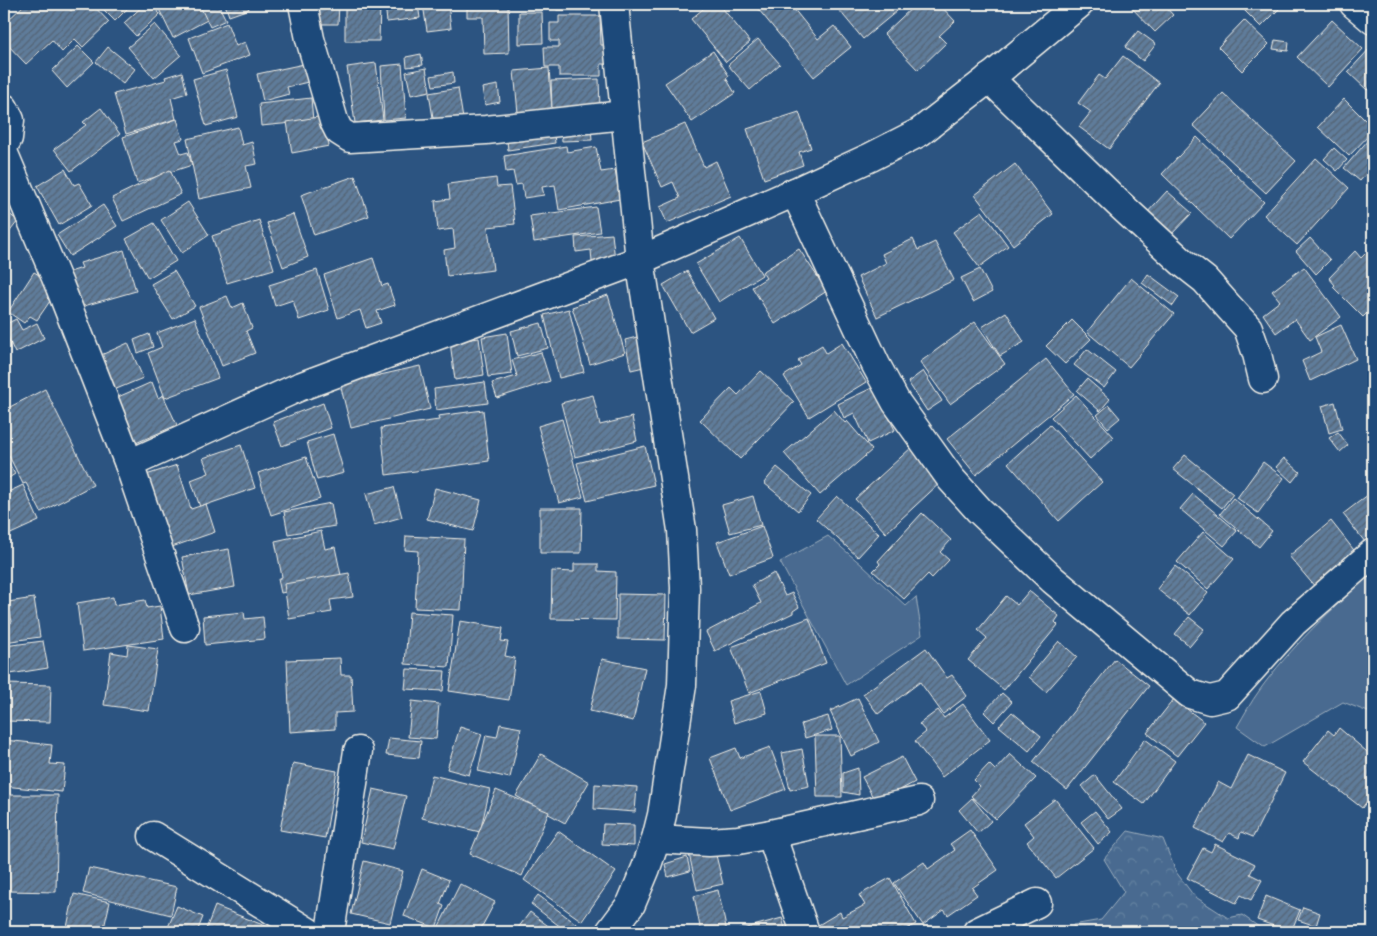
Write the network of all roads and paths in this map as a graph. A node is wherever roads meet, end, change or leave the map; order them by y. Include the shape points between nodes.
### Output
1 (303, 4) edge
2 (614, 4) edge
3 (1079, 4) edge
4 (1354, 4) edge
5 (1373, 20) edge
6 (989, 78) junction
7 (4, 108) edge
8 (624, 115) junction
9 (4, 146) edge
10 (4, 154) edge
11 (795, 192) junction
12 (640, 260) junction
13 (1264, 379) dead end
14 (128, 464) junction
15 (1373, 553) edge
16 (185, 628) dead end
17 (358, 751) dead end
18 (919, 801) dead end
19 (771, 834) junction
20 (153, 836) dead end
21 (656, 839) junction
22 (1037, 903) dead end
23 (308, 932) edge
24 (330, 932) edge
25 (610, 932) edge
26 (804, 932) edge
27 (977, 932) edge

1 - 8 street via 334,121 339,130 350,138 486,130
2 - 8 street
3 - 6 street
4 - 5 street
6 - 11 street via 920,132
6 - 13 street via 1216,292 1248,328
7 - 9 street via 10,120
8 - 12 street
10 - 14 street via 60,287
11 - 12 street
11 - 15 street via 896,402 951,479 1053,580 1190,694 1210,700 1227,696 1293,623
12 - 14 street via 299,388
12 - 21 street via 682,530 685,588 682,685
14 - 16 street
17 - 24 street
18 - 19 street
19 - 21 street via 709,842
19 - 26 street
20 - 23 street
21 - 25 street via 632,904
22 - 27 street

